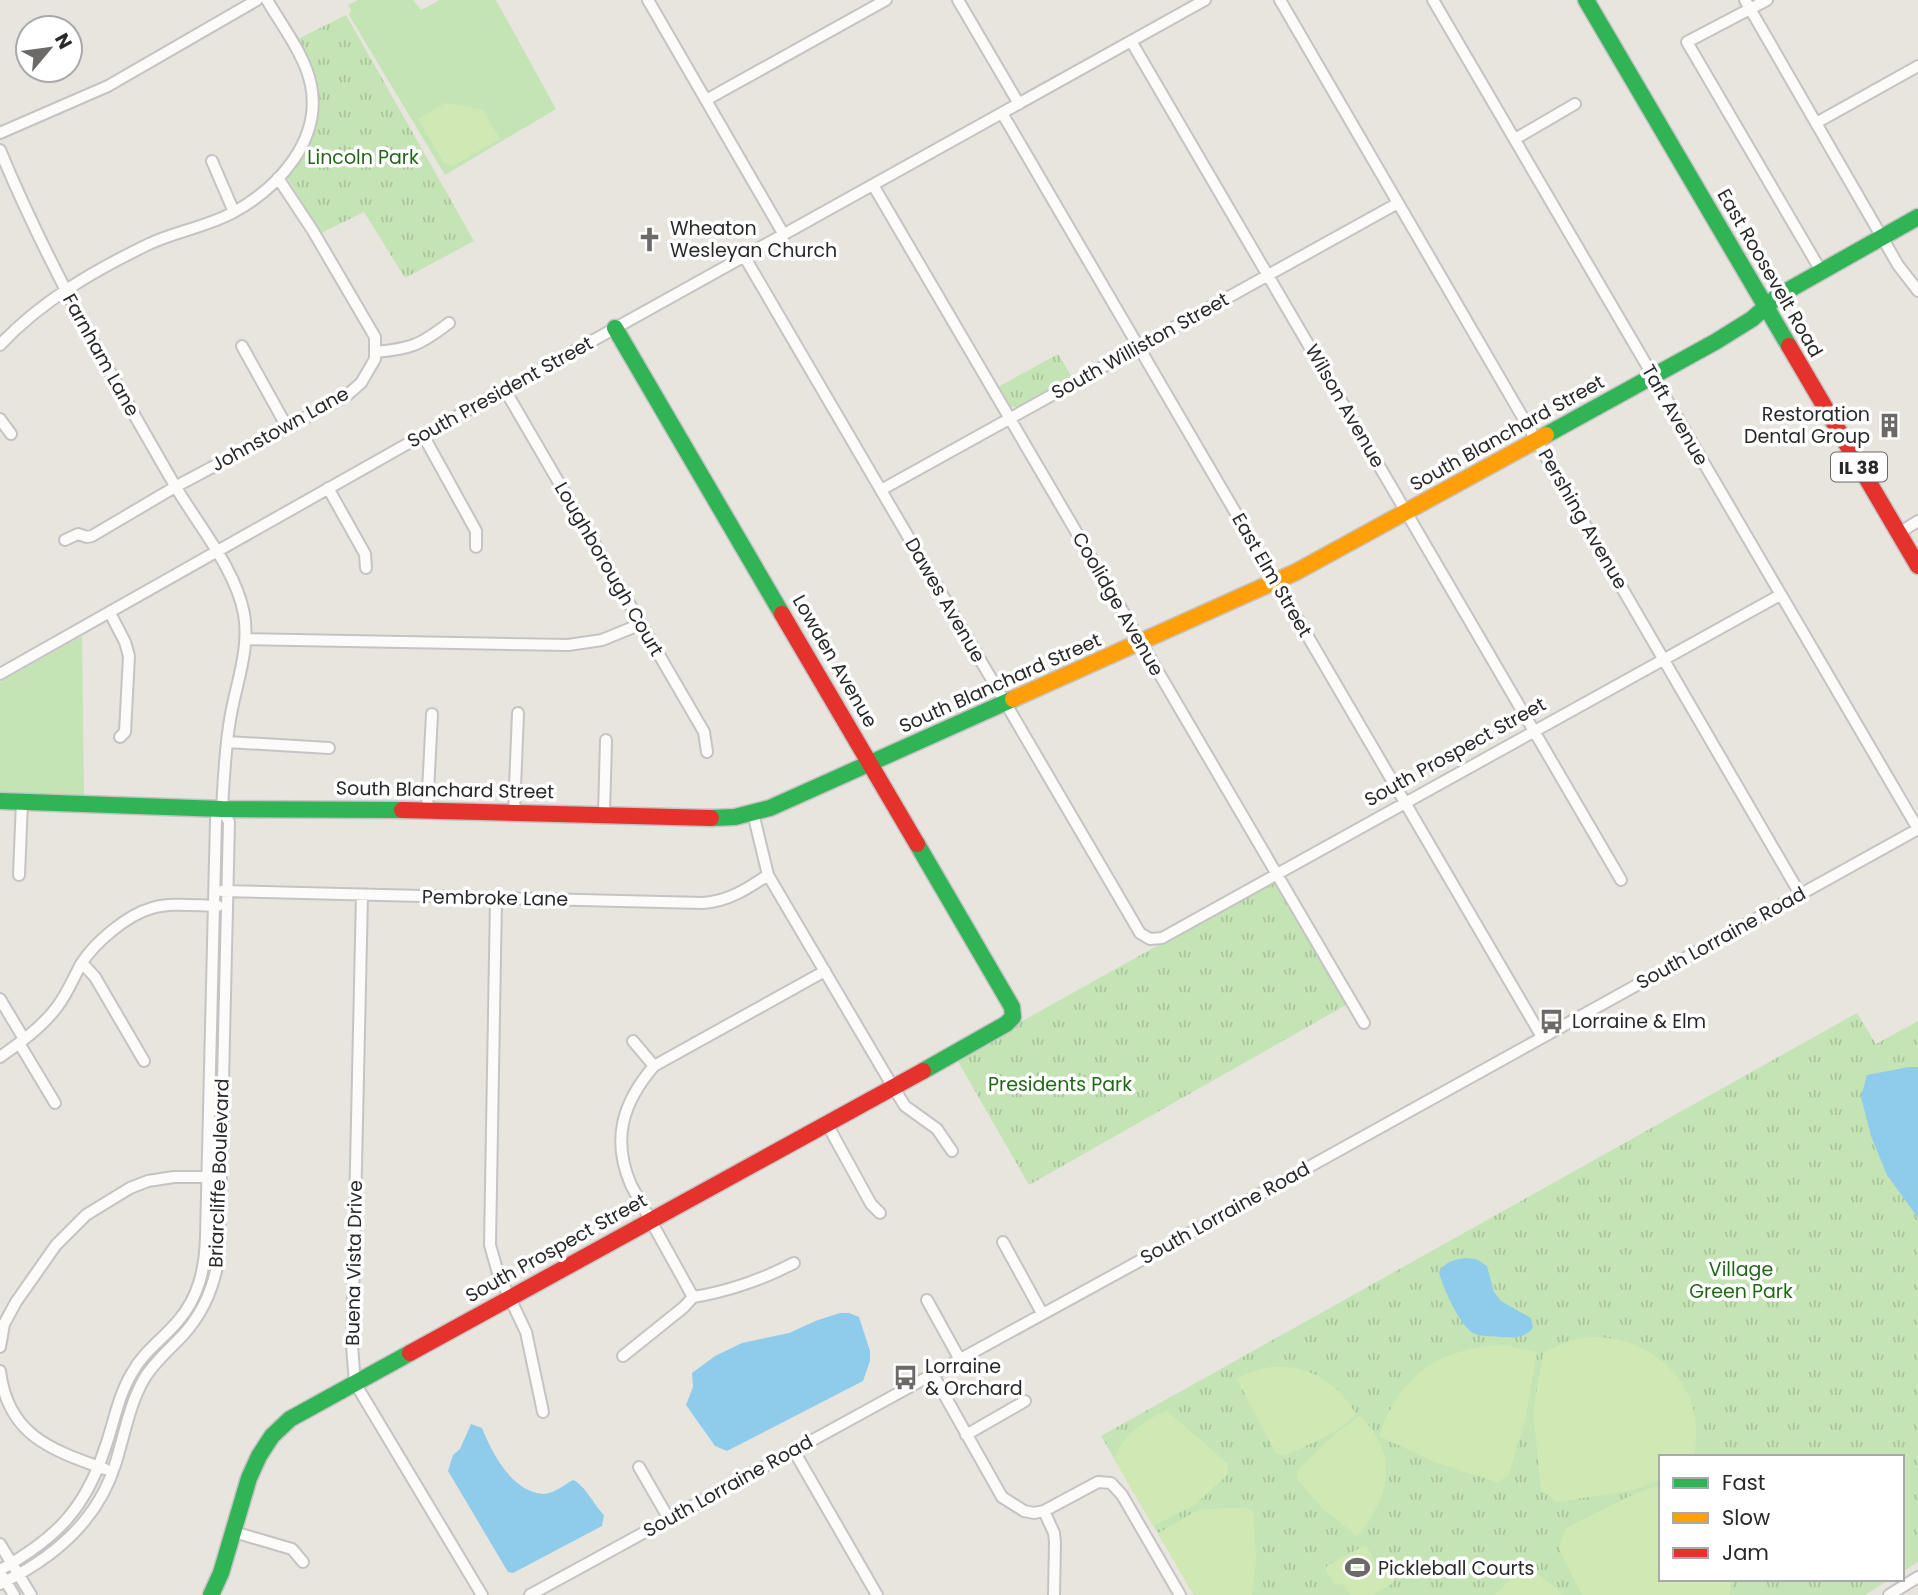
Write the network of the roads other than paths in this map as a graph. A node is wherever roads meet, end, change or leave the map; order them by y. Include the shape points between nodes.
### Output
1 (257, 0) edge
2 (267, 0) edge
3 (648, 0) edge
4 (886, 0) edge
5 (958, 0) edge
6 (1205, 0) edge
7 (1280, 0) edge
8 (1433, 0) edge
9 (1586, 0) edge
10 (1767, 0) edge
11 (1748, 4) edge
12 (1131, 41) junction
13 (1918, 66) edge
14 (706, 100) junction
15 (1019, 104) junction
16 (1575, 104) dead end
17 (1002, 113) junction
18 (1816, 123) junction
19 (0, 133) edge
20 (1515, 139) junction
21 (0, 150) edge
22 (212, 162) dead end
23 (278, 178) junction
24 (873, 185) junction
25 (1398, 203) junction
26 (234, 212) junction
27 (1918, 217) edge
28 (784, 234) junction
29 (1882, 237) junction
30 (744, 256) junction
31 (1821, 271) junction
32 (1268, 275) junction
33 (65, 291) junction
34 (1918, 291) edge
35 (1766, 307) junction
36 (449, 323) dead end
37 (615, 328) junction
38 (0, 345) edge
39 (242, 346) dead end
40 (1139, 347) junction
41 (375, 352) junction
42 (1652, 377) junction
43 (505, 390) junction
44 (1010, 418) junction
45 (0, 419) edge
46 (287, 427) junction
47 (11, 434) dead end
48 (423, 435) junction
49 (1536, 440) junction
50 (175, 487) junction
51 (328, 488) junction
52 (881, 490) junction
53 (1406, 512) junction
54 (1918, 521) edge
55 (1899, 533) junction
56 (65, 540) dead end
57 (476, 547) dead end
58 (217, 553) junction
59 (1918, 566) edge
60 (366, 568) dead end
61 (1276, 581) junction
62 (1780, 595) junction
63 (110, 613) junction
64 (641, 624) junction
65 (246, 639) junction
66 (1141, 643) junction
67 (1664, 660) junction
68 (0, 674) edge
69 (1006, 704) junction
70 (518, 713) dead end
71 (432, 714) dead end
72 (1535, 732) junction
73 (120, 737) dead end
74 (606, 740) dead end
75 (227, 742) junction
76 (329, 748) dead end
77 (707, 752) dead end
78 (870, 765) junction
79 (0, 801) edge
80 (22, 801) junction
81 (1406, 803) junction
82 (222, 809) junction
83 (427, 810) junction
84 (514, 812) junction
85 (753, 813) junction
86 (604, 814) junction
87 (1918, 829) edge
88 (19, 875) dead end
89 (768, 875) junction
90 (1277, 875) junction
91 (1622, 880) dead end
92 (214, 891) junction
93 (228, 891) junction
94 (1800, 894) junction
95 (362, 895) junction
96 (496, 898) junction
97 (214, 906) junction
98 (227, 906) junction
99 (1150, 939) joint
100 (82, 963) junction
101 (825, 971) junction
102 (0, 999) edge
103 (1013, 1017) joint
104 (1364, 1023) dead end
105 (1542, 1037) junction
106 (21, 1041) junction
107 (633, 1041) dead end
108 (0, 1057) edge
109 (144, 1061) dead end
110 (654, 1066) junction
111 (893, 1087) junction
112 (55, 1103) dead end
113 (827, 1124) junction
114 (952, 1151) dead end
115 (208, 1177) junction
116 (221, 1178) junction
117 (880, 1213) dead end
118 (651, 1221) junction
119 (1003, 1242) dead end
120 (794, 1264) dead end
121 (693, 1297) junction
122 (510, 1298) junction
123 (927, 1300) dead end
124 (4, 1311) edge
125 (1042, 1314) junction
126 (0, 1347) edge
127 (623, 1356) dead end
128 (959, 1359) junction
129 (0, 1371) edge
130 (932, 1373) junction
131 (355, 1383) junction
132 (1025, 1401) dead end
133 (543, 1412) dead end
134 (966, 1435) junction
135 (794, 1451) junction
136 (99, 1466) junction
137 (639, 1467) dead end
138 (113, 1471) junction
139 (1044, 1511) junction
140 (668, 1519) junction
141 (234, 1532) junction
142 (0, 1544) edge
143 (303, 1562) dead end
144 (12, 1563) junction
145 (18, 1575) junction
146 (1, 1577) edge
147 (1918, 1577) edge
148 (14, 1595) edge
149 (31, 1595) edge
150 (211, 1595) edge
151 (482, 1595) edge
152 (530, 1595) edge
153 (877, 1595) edge
154 (1054, 1595) edge
155 (1180, 1595) edge
156 (1889, 1595) edge

1 - 19 street via 108,86
2 - 23 street via 308,74 313,96 310,131
3 - 14 street
4 - 14 street
5 - 15 street
6 - 12 street
7 - 25 street, Pershing Avenue
8 - 20 street, Taft Avenue
9 - 35 street, East Roosevelt Road / IL 38
10 - 11 street
11 - 18 street
11 - 31 street via 1687,42
12 - 15 street
12 - 32 street, Wilson Avenue
13 - 18 street
14 - 28 street
15 - 17 street, South President Street
16 - 20 street
17 - 24 street, South President Street
17 - 40 street, East Elm Street
18 - 29 street
20 - 42 street, Taft Avenue
21 - 33 street, Farnham Lane
22 - 26 street
23 - 26 street
23 - 41 street via 375,337
24 - 28 street, South President Street
24 - 44 street, Coolidge Avenue
25 - 32 street, South Williston Street
25 - 49 street, Pershing Avenue
26 - 33 street via 150,244
27 - 29 street, South Blanchard Street
28 - 30 street, South President Street
29 - 31 street, South Blanchard Street
29 - 34 street
30 - 37 street, South President Street
30 - 52 street, Dawes Avenue
31 - 35 street, South Blanchard Street
32 - 40 street, South Williston Street
32 - 53 street, Wilson Avenue
33 - 38 street via 39,308
33 - 50 street, Farnham Lane
35 - 42 street, South Blanchard Street
35 - 55 street, East Roosevelt Road / IL 38
36 - 41 street via 404,350
37 - 43 street, South President Street
37 - 78 street, Lowden Avenue
39 - 46 street
40 - 44 street, South Williston Street
40 - 61 street, East Elm Street
41 - 46 street, Johnstown Lane via 361,383 346,396
42 - 49 street, South Blanchard Street
42 - 62 street, Taft Avenue
43 - 48 street, South President Street
43 - 64 street, Loughborough Court
44 - 52 street, South Williston Street
44 - 66 street, Coolidge Avenue
45 - 47 street
46 - 50 street, Johnstown Lane
48 - 51 street, South President Street
48 - 57 street via 476,531
49 - 53 street, South Blanchard Street
49 - 67 street, Pershing Avenue
50 - 56 street, Johnstown Lane via 92,536 78,534
50 - 58 street, Farnham Lane
51 - 58 street, South President Street
51 - 60 street via 365,554
52 - 69 street, Dawes Avenue
53 - 61 street, South Blanchard Street
53 - 72 street, Wilson Avenue
54 - 55 street
55 - 59 street, East Roosevelt Road / IL 38
58 - 63 street, South President Street
58 - 65 street, Briarcliffe Boulevard via 242,605
61 - 66 street, South Blanchard Street
61 - 81 street, East Elm Street
62 - 67 street, South Prospect Street
62 - 87 street, Taft Avenue
63 - 68 street, South President Street
63 - 73 street via 128,656 125,732
64 - 65 street via 602,640 568,645
64 - 77 street, Loughborough Court via 704,732
65 - 75 street, Briarcliffe Boulevard
66 - 69 street, South Blanchard Street
66 - 90 street, Coolidge Avenue
67 - 72 street, South Prospect Street
67 - 94 street, Pershing Avenue
69 - 78 street, South Blanchard Street
69 - 99 street, Dawes Avenue via 1140,933
70 - 84 street
71 - 83 street
72 - 81 street, South Prospect Street
72 - 91 street, Wilson Avenue
74 - 86 street
75 - 76 street
75 - 82 street, Briarcliffe Boulevard
78 - 85 street, South Blanchard Street
78 - 103 street, Lowden Avenue via 1013,1009
79 - 80 street, South Blanchard Street
80 - 82 street, South Blanchard Street
80 - 88 street
81 - 90 street, South Prospect Street
81 - 105 street, East Elm Street
82 - 83 street, South Blanchard Street
82 - 92 street, Briarcliffe Boulevard via 216,819
82 - 93 street, Briarcliffe Boulevard via 229,822
83 - 84 street, South Blanchard Street
84 - 86 street, South Blanchard Street
85 - 86 street, South Blanchard Street via 713,818
85 - 89 street
87 - 94 street, South Lorraine Road
89 - 96 street, Pembroke Lane via 733,897 714,902
89 - 101 street
90 - 99 street, South Prospect Street via 1162,938
90 - 104 street, Coolidge Avenue
92 - 93 street, Pembroke Lane
92 - 97 street, Briarcliffe Boulevard
93 - 95 street, Pembroke Lane
93 - 98 street, Briarcliffe Boulevard
94 - 105 street, South Lorraine Road
95 - 96 street, Pembroke Lane
95 - 131 street, Buena Vista Drive via 352,1332
96 - 122 street via 489,1228 494,1259
97 - 98 street
97 - 100 street via 147,910 110,932
97 - 115 street, Briarcliffe Boulevard
98 - 116 street, Briarcliffe Boulevard
100 - 106 street via 59,1004
100 - 109 street via 95,977
101 - 110 street
101 - 111 street
102 - 106 street
103 - 111 street, South Prospect Street
105 - 125 street, South Lorraine Road
106 - 108 street
106 - 112 street
107 - 110 street
110 - 118 street via 629,1101 622,1138 628,1178
111 - 113 street, South Prospect Street
111 - 114 street via 905,1106 937,1129
113 - 117 street
113 - 118 street, South Prospect Street
115 - 116 street
115 - 124 street via 148,1181 86,1215
115 - 136 street, Briarcliffe Boulevard via 206,1253 194,1298 132,1371
116 - 138 street, Briarcliffe Boulevard via 214,1283 198,1315 143,1382
118 - 121 street
118 - 122 street, South Prospect Street
119 - 125 street
120 - 121 street
121 - 127 street
122 - 131 street, South Prospect Street
122 - 133 street via 526,1332
123 - 128 street
124 - 126 street
125 - 128 street, South Lorraine Road
128 - 130 street, South Lorraine Road
129 - 136 street via 9,1403 29,1432 57,1452
130 - 134 street
130 - 135 street, South Lorraine Road
131 - 141 street, South Prospect Street via 290,1419 271,1436 256,1460
131 - 151 street, Buena Vista Drive
132 - 134 street
134 - 139 street via 1002,1497 1024,1511
135 - 140 street, South Lorraine Road
135 - 153 street
136 - 138 street
136 - 144 street, Briarcliffe Boulevard via 63,1526
137 - 140 street
138 - 145 street, Briarcliffe Boulevard via 77,1530
139 - 154 street via 1054,1532
139 - 155 street via 1098,1482 1111,1483
140 - 152 street, South Lorraine Road
141 - 143 street via 292,1549
141 - 150 street, South Prospect Street
142 - 144 street
144 - 145 street
144 - 146 street, Briarcliffe Boulevard
145 - 146 street, Briarcliffe Boulevard
145 - 149 street
146 - 148 street
147 - 156 street

